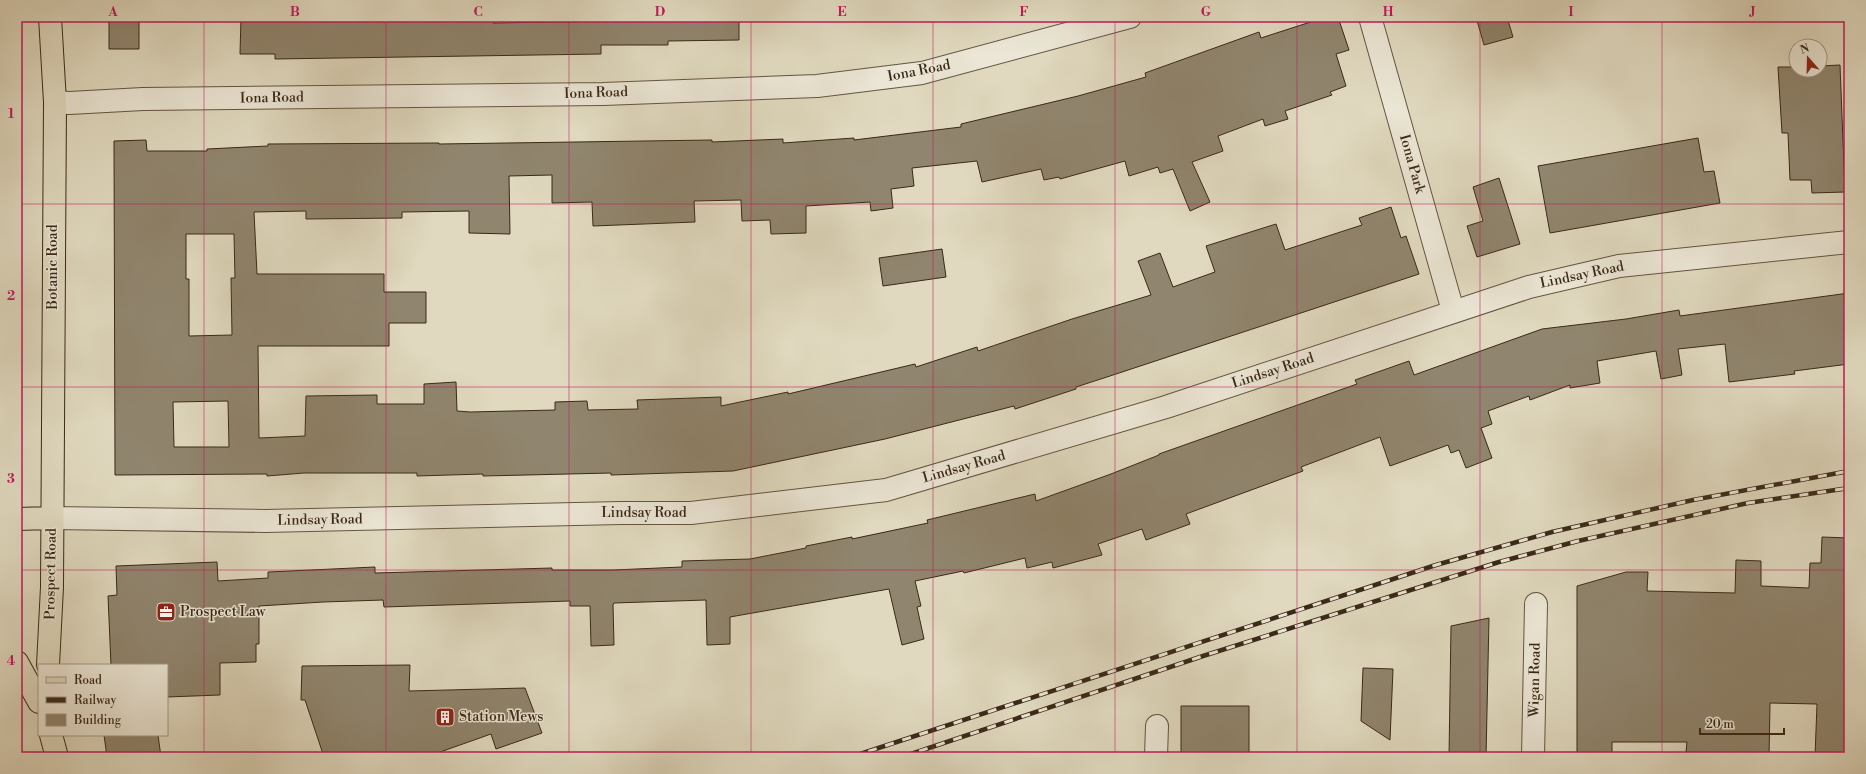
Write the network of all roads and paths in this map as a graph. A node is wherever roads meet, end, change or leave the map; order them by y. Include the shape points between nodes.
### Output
1 (50, 17) edge
2 (1130, 17) edge
3 (1370, 17) edge
4 (55, 102) junction
5 (1849, 242) edge
6 (1453, 311) junction
7 (51, 518) junction
8 (17, 519) edge
9 (1536, 604) dead end
10 (17, 662) edge
11 (48, 664) edge
12 (38, 700) edge
13 (1157, 726) dead end
14 (51, 736) edge
15 (57, 757) edge
16 (1156, 757) edge
17 (1533, 757) edge

1 - 4 main road, Botanic Road
2 - 4 street, Iona Road via 922,73 817,86 603,94
3 - 6 street, Iona Park
4 - 7 main road, Botanic Road
5 - 6 street, Lindsay Road via 1619,266 1528,287
6 - 7 street, Lindsay Road via 1166,407 886,490 691,513 265,521
7 - 8 main road, Prospect Road
7 - 11 main road, Prospect Road via 52,587
9 - 17 street, Wigan Road
10 - 12 main road
13 - 16 street
14 - 15 main road

